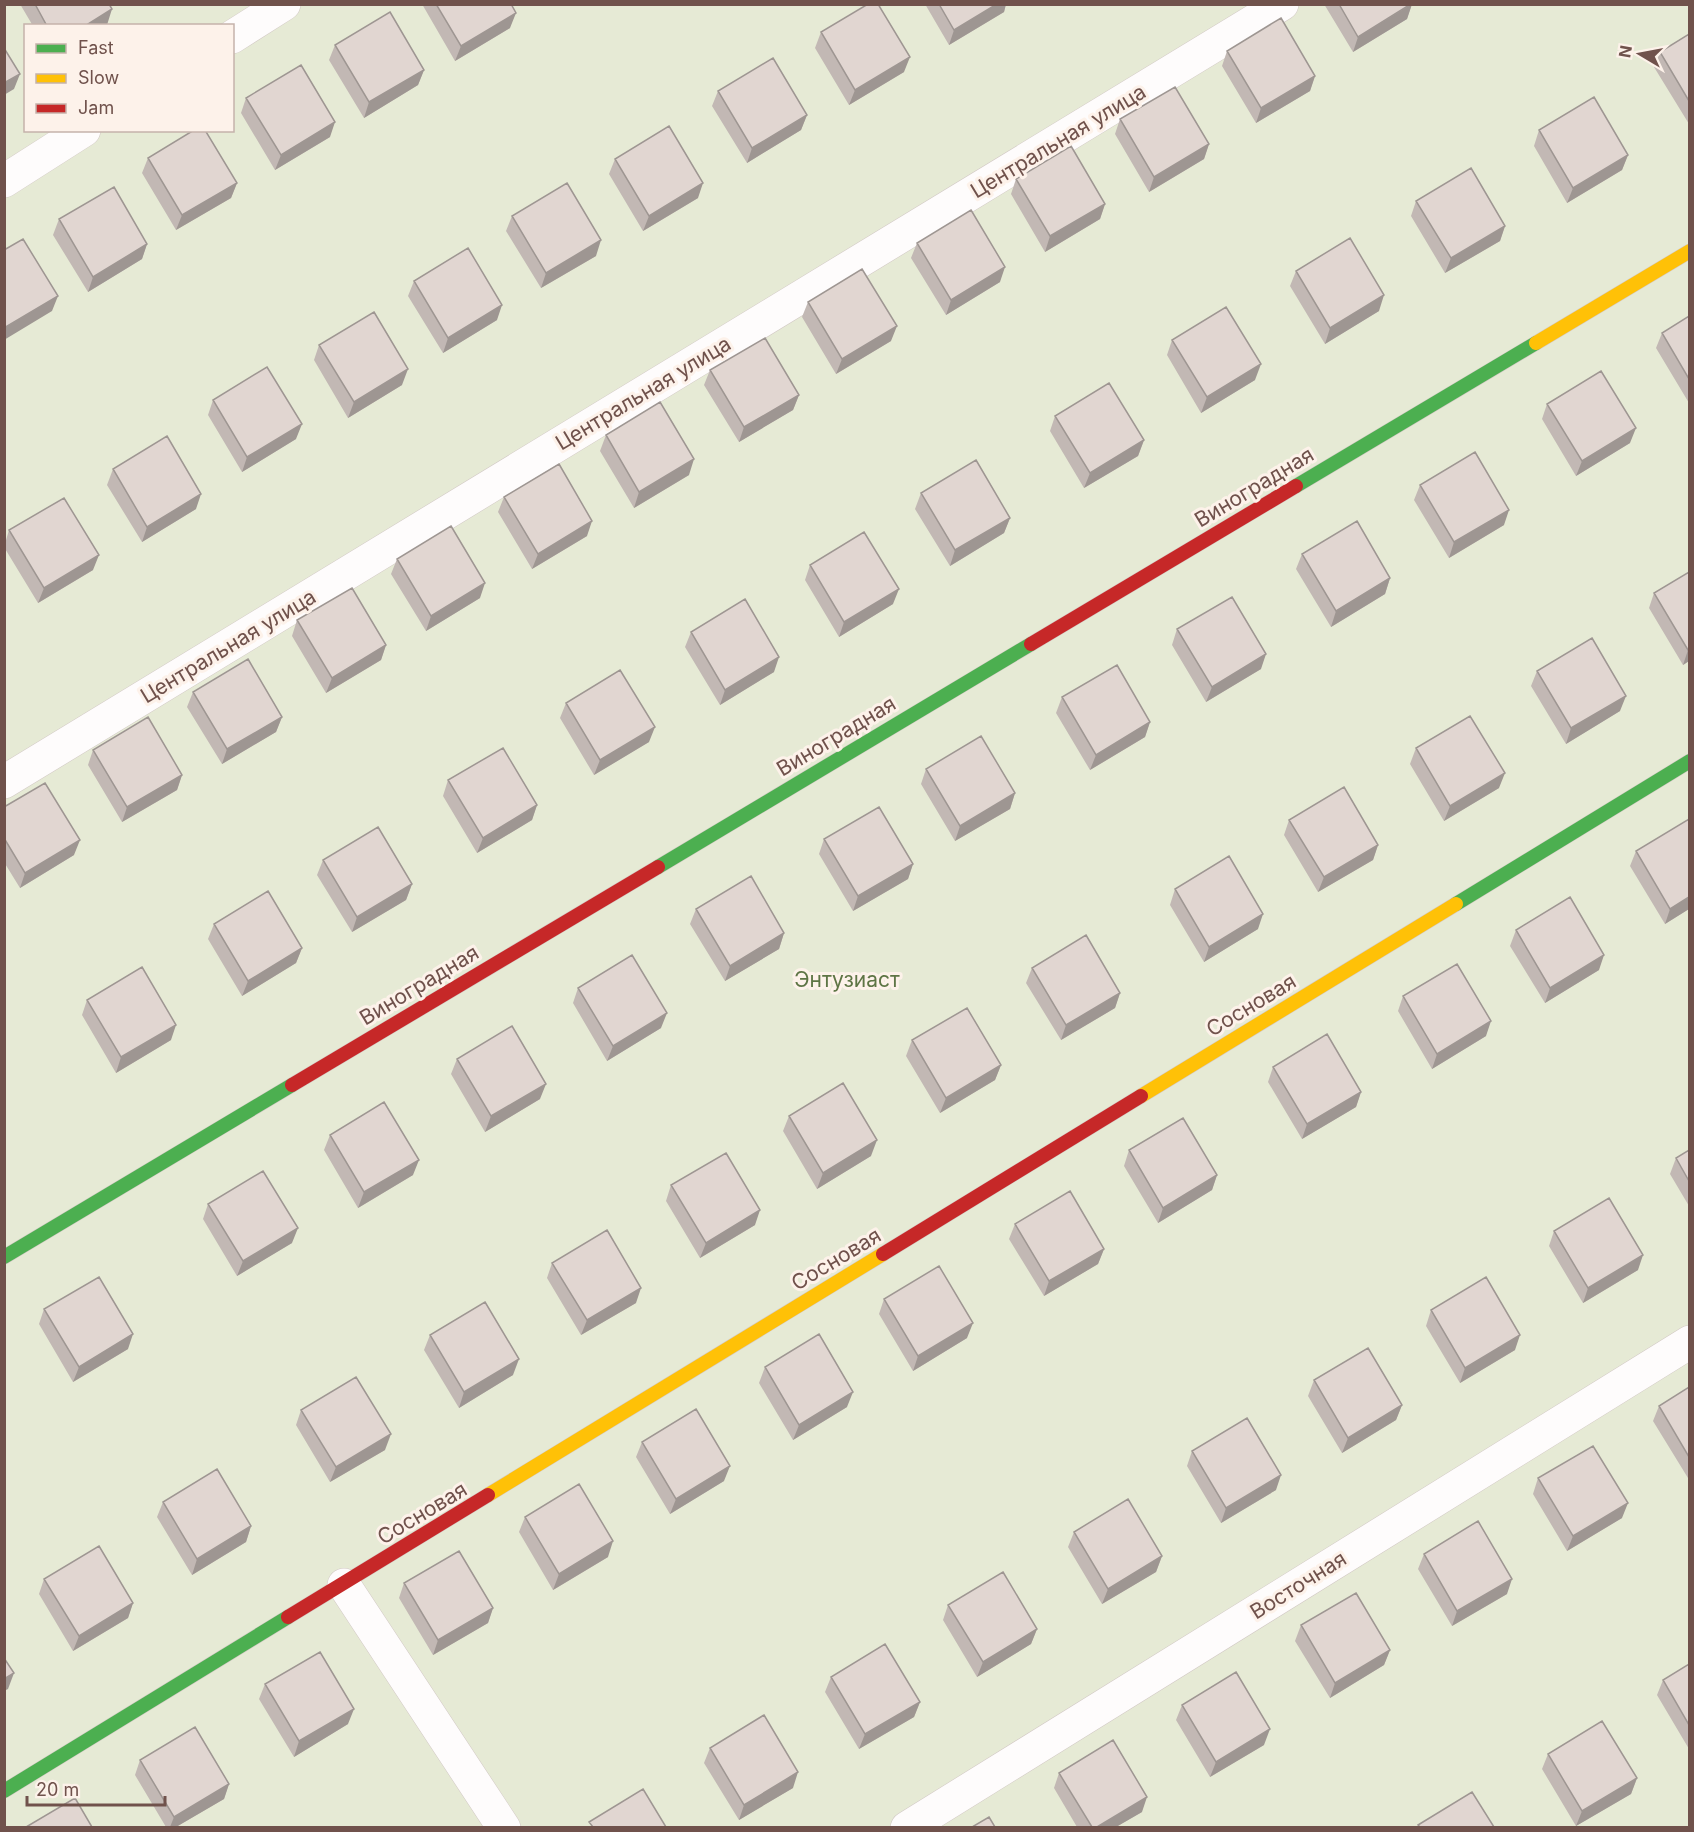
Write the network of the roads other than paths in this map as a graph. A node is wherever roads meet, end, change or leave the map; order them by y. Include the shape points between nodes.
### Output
1 (284, 4) edge
2 (1282, 4) edge
3 (234, 36) edge
4 (81, 132) edge
5 (4, 181) edge
6 (1689, 251) edge
7 (1689, 761) edge
8 (4, 782) edge
9 (4, 1257) edge
10 (1689, 1342) edge
11 (344, 1585) junction
12 (4, 1791) edge
13 (504, 1827) edge
14 (907, 1827) edge

1 - 3 street
2 - 8 street, Центральная улица
4 - 5 street
6 - 9 street, Виноградная
7 - 11 street, Сосновая
10 - 14 street, Восточная
11 - 12 street, Сосновая
11 - 13 street

